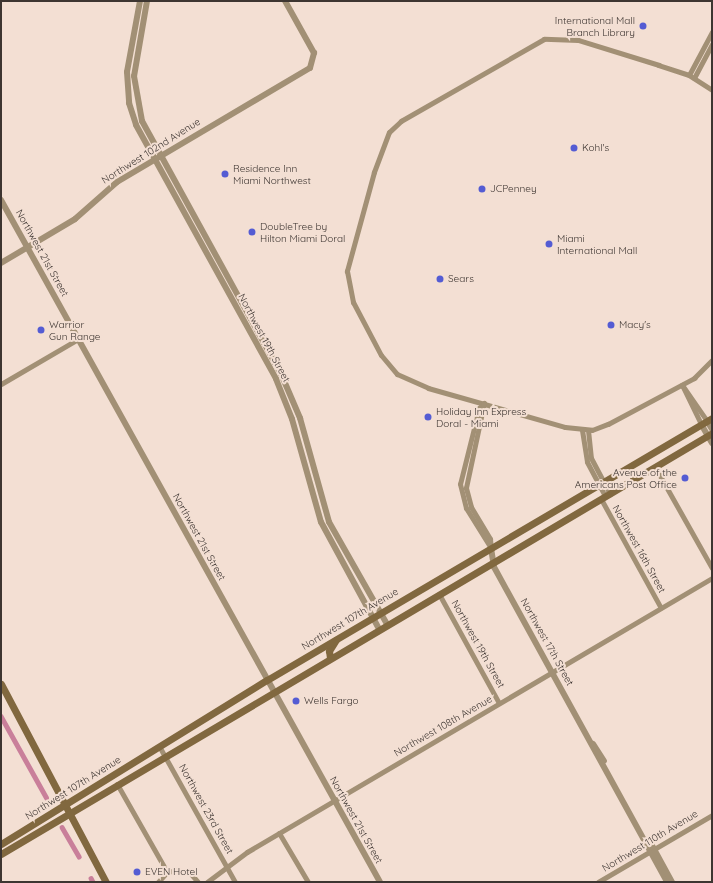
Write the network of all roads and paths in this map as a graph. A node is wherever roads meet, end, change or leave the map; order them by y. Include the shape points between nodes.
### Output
1 (140, 1) edge
2 (147, 1) edge
3 (284, 1) edge
4 (712, 32) edge
5 (712, 44) edge
6 (692, 76) junction
7 (712, 90) edge
8 (160, 156) junction
9 (154, 159) junction
10 (1, 200) edge
11 (27, 248) junction
12 (1, 264) edge
13 (78, 339) junction
14 (712, 360) edge
15 (1, 384) edge
16 (682, 385) junction
17 (484, 403) junction
18 (707, 421) edge
19 (582, 430) junction
20 (588, 430) junction
21 (711, 433) edge
22 (712, 442) edge
23 (655, 467) junction
24 (601, 483) junction
25 (605, 496) junction
26 (491, 548) junction
27 (493, 562) junction
28 (712, 568) edge
29 (712, 578) edge
30 (439, 594) junction
31 (661, 608) junction
32 (380, 613) junction
33 (373, 618) junction
34 (387, 624) junction
35 (379, 629) junction
36 (336, 639) junction
37 (330, 658) junction
38 (552, 672) junction
39 (267, 680) junction
40 (1, 684) edge
41 (274, 691) junction
42 (499, 704) junction
43 (159, 746) junction
44 (165, 755) junction
45 (117, 784) junction
46 (334, 800) junction
47 (65, 805) junction
48 (69, 813) junction
49 (712, 815) edge
50 (279, 833) junction
51 (1, 844) edge
52 (652, 850) junction
53 (1, 854) edge
54 (226, 865) junction
55 (167, 872) junction
56 (106, 882) edge
57 (158, 882) edge
58 (198, 882) edge
59 (207, 882) edge
60 (235, 882) edge
61 (308, 882) edge
62 (380, 882) edge
63 (598, 882) edge
64 (667, 882) edge
65 (672, 882) edge

1 - 9 street, Northwest 19th Street via 128,62 131,110
2 - 8 street, Northwest 19th Street via 136,64 137,106
3 - 8 street, Northwest 102nd Avenue via 314,53 314,62 306,71
4 - 6 street
5 - 6 street
6 - 7 street
6 - 17 street via 578,40 550,37 401,121 389,132 374,172 349,260 347,277 353,302 382,355 397,374 428,388
8 - 9 street, Northwest 102nd Avenue
8 - 32 street, Northwest 19th Street via 282,376 300,418 329,522
9 - 11 street, Northwest 102nd Avenue via 105,191 75,219
9 - 33 street, Northwest 19th Street via 281,390 321,522
10 - 11 street, Northwest 21st Street
11 - 12 street, Northwest 102nd Avenue
11 - 13 street, Northwest 21st Street
13 - 15 street
13 - 39 street, Northwest 21st Street
14 - 16 street
16 - 18 street
16 - 20 street via 608,424
17 - 19 street
17 - 26 street via 479,408 460,484 466,508
18 - 21 street
18 - 24 main road, Northwest 107th Avenue
19 - 20 street
19 - 24 street, Northwest 16th Street via 586,460
20 - 24 street, Northwest 16th Street via 591,458
21 - 22 street
21 - 23 main road, Northwest 107th Avenue
23 - 25 main road, Northwest 107th Avenue
23 - 28 street
24 - 25 street, Northwest 16th Street
24 - 26 main road, Northwest 107th Avenue
25 - 27 main road, Northwest 107th Avenue
25 - 31 street, Northwest 16th Street
26 - 27 street, Northwest 17th Street
26 - 32 main road, Northwest 107th Avenue
27 - 30 main road, Northwest 107th Avenue
27 - 38 street, Northwest 17th Street
29 - 31 street, Northwest 108th Avenue
30 - 34 main road, Northwest 107th Avenue
30 - 42 street, Northwest 19th Street
31 - 38 street, Northwest 108th Avenue
32 - 33 main road, Northwest 107th Avenue
32 - 34 street, Northwest 19th Street
33 - 35 street, Northwest 19th Street
33 - 36 main road, Northwest 107th Avenue
34 - 35 main road, Northwest 107th Avenue
35 - 37 main road, Northwest 107th Avenue
36 - 37 main road via 329,651
36 - 39 main road, Northwest 107th Avenue
37 - 41 main road, Northwest 107th Avenue
38 - 42 street, Northwest 108th Avenue
38 - 52 street, Northwest 17th Street
39 - 41 street, Northwest 21st Street
39 - 43 main road, Northwest 107th Avenue
40 - 47 main road
41 - 44 main road, Northwest 107th Avenue
41 - 46 street, Northwest 21st Street
42 - 46 street, Northwest 108th Avenue
43 - 44 street, Northwest 23rd Street
43 - 47 main road, Northwest 107th Avenue
44 - 45 main road, Northwest 107th Avenue
44 - 54 street, Northwest 23rd Street
45 - 48 main road, Northwest 107th Avenue
45 - 55 street
46 - 50 street, Northwest 108th Avenue
46 - 62 street, Northwest 21st Street
47 - 48 main road
47 - 51 main road, Northwest 107th Avenue
48 - 53 main road, Northwest 107th Avenue
48 - 56 main road
49 - 52 street, Northwest 110th Avenue
50 - 54 street, Northwest 108th Avenue
50 - 61 street
52 - 63 street, Northwest 110th Avenue
52 - 64 street, Northwest 17th Street
52 - 65 street, Northwest 17th Street
54 - 59 street, Northwest 108th Avenue
54 - 60 street, Northwest 23rd Street
55 - 57 street
55 - 58 street via 187,872

